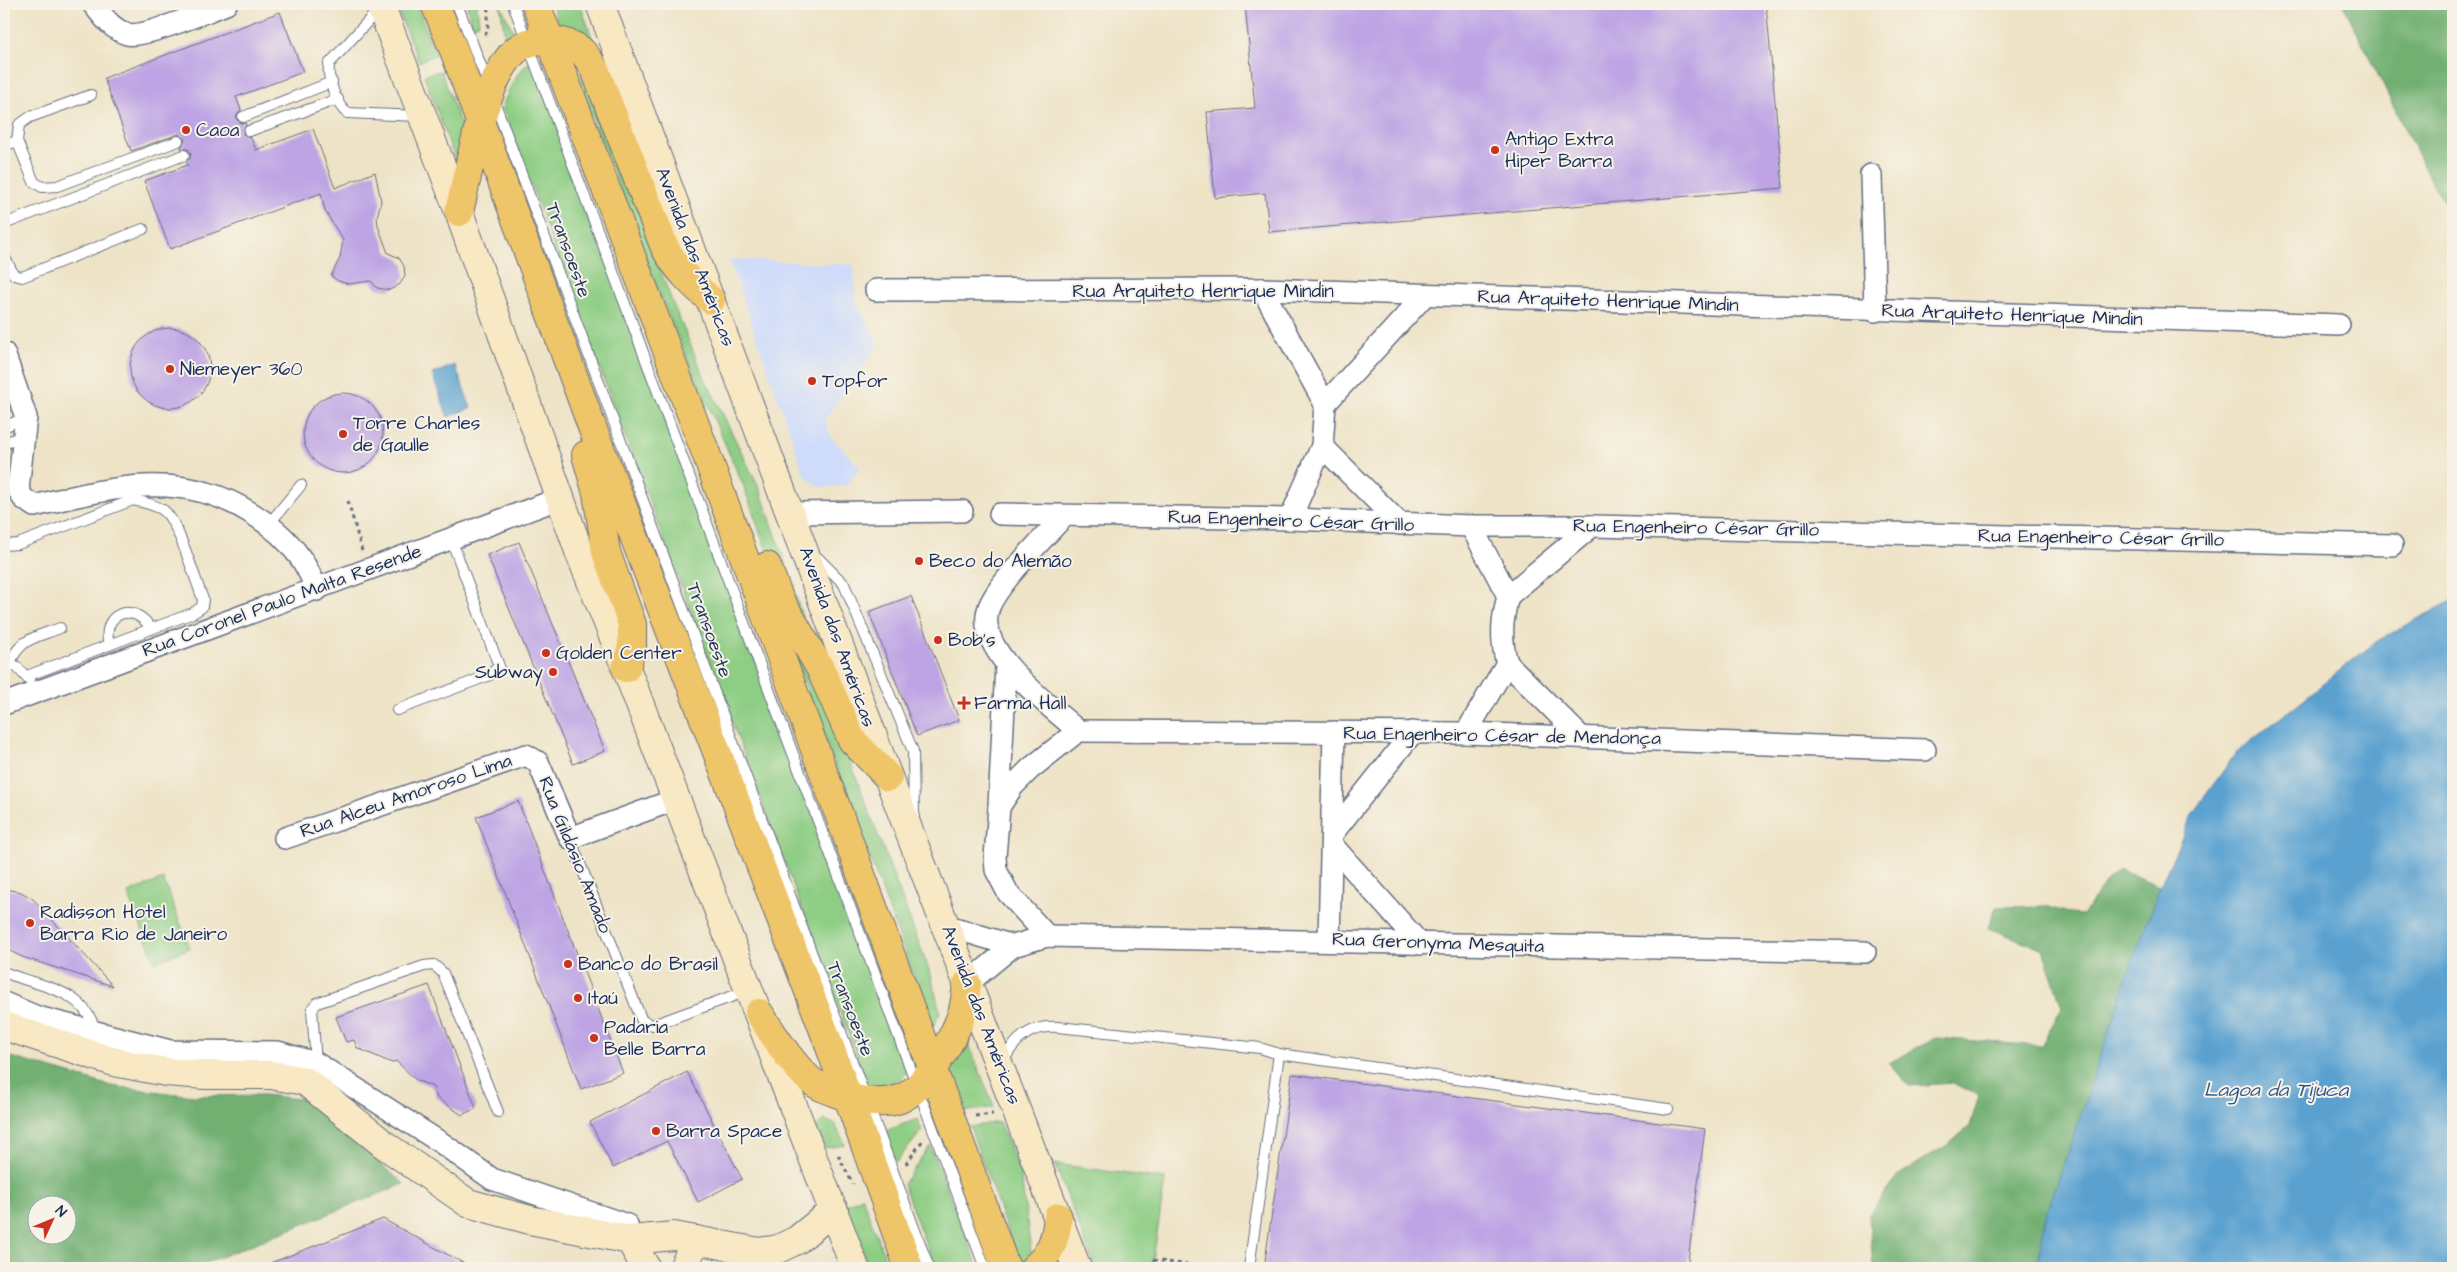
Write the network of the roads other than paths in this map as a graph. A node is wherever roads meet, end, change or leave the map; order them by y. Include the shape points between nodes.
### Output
1 (93, 4) edge
2 (226, 4) edge
3 (435, 4) edge
4 (457, 4) edge
5 (513, 4) edge
6 (536, 4) edge
7 (600, 4) edge
8 (381, 5) edge
9 (539, 41) junction
10 (332, 82) junction
11 (491, 93) junction
12 (91, 95) dead end
13 (338, 99) junction
14 (424, 116) junction
15 (243, 117) dead end
16 (480, 122) junction
17 (249, 132) dead end
18 (17, 141) junction
19 (178, 141) dead end
20 (4, 146) edge
21 (184, 155) dead end
22 (1871, 175) dead end
23 (459, 212) junction
24 (4, 224) edge
25 (143, 229) dead end
26 (4, 256) edge
27 (6, 270) edge
28 (1262, 288) junction
29 (876, 290) dead end
30 (1425, 295) junction
31 (711, 300) junction
32 (1875, 311) junction
33 (2339, 325) dead end
34 (4, 353) edge
35 (1325, 404) junction
36 (26, 426) junction
37 (4, 427) edge
38 (592, 427) junction
39 (4, 444) edge
40 (1322, 446) junction
41 (704, 448) junction
42 (301, 485) dead end
43 (561, 498) junction
44 (962, 511) dead end
45 (791, 514) junction
46 (1000, 514) dead end
47 (1064, 516) junction
48 (1290, 519) junction
49 (269, 524) junction
50 (1400, 524) junction
51 (1471, 526) junction
52 (1592, 526) junction
53 (451, 539) junction
54 (802, 542) junction
55 (4, 545) edge
56 (2392, 545) dead end
57 (318, 590) junction
58 (1508, 596) junction
59 (60, 628) dead end
60 (151, 629) junction
61 (109, 645) junction
62 (1507, 664) junction
63 (6, 665) edge
64 (1006, 665) junction
65 (626, 668) junction
66 (31, 684) junction
67 (4, 704) edge
68 (397, 710) dead end
69 (1078, 731) junction
70 (1334, 732) junction
71 (1413, 732) junction
72 (1466, 732) junction
73 (1581, 737) junction
74 (1925, 750) dead end
75 (526, 755) joint
76 (888, 776) junction
77 (676, 799) junction
78 (999, 807) junction
79 (285, 838) dead end
80 (570, 838) junction
81 (1332, 840) junction
82 (914, 841) junction
83 (945, 925) junction
84 (1046, 936) junction
85 (1329, 940) junction
86 (1420, 944) junction
87 (1013, 946) junction
88 (1865, 952) dead end
89 (4, 972) edge
90 (967, 984) junction
91 (754, 1002) junction
92 (4, 1003) edge
93 (4, 1026) edge
94 (96, 1034) junction
95 (1279, 1054) junction
96 (316, 1063) junction
97 (1001, 1067) junction
98 (924, 1078) junction
99 (857, 1099) junction
100 (1668, 1108) dead end
101 (498, 1112) dead end
102 (834, 1210) junction
103 (1058, 1217) junction
104 (630, 1240) junction
105 (696, 1240) junction
106 (646, 1268) edge
107 (683, 1268) edge
108 (855, 1268) edge
109 (909, 1268) edge
110 (929, 1268) edge
111 (985, 1268) edge
112 (1006, 1268) edge
113 (1034, 1268) edge
114 (1076, 1268) edge
115 (1249, 1268) edge

1 - 2 street via 111,26 138,36
3 - 16 highway
4 - 11 lane, Transoeste
5 - 9 lane, Transoeste
6 - 9 highway
7 - 31 main road, Avenida das Américas
8 - 10 lane via 329,64
8 - 14 main road
9 - 11 highway via 514,52
9 - 31 highway via 570,43 588,57 665,248 690,283
9 - 41 highway
9 - 98 lane, Transoeste
10 - 13 lane
10 - 15 lane
11 - 16 highway
11 - 99 lane, Transoeste
12 - 18 lane via 30,117 19,125
13 - 14 lane via 347,113
13 - 17 lane
14 - 23 main road
16 - 23 highway
16 - 38 highway
18 - 19 lane via 34,182 42,187 57,186
18 - 20 lane
21 - 24 lane
22 - 32 street
23 - 43 main road
25 - 27 lane via 22,277
26 - 27 lane
28 - 29 street, Rua Arquiteto Henrique Mindin
28 - 30 street, Rua Arquiteto Henrique Mindin
28 - 35 street
30 - 32 street, Rua Arquiteto Henrique Mindin
30 - 35 street
31 - 45 main road, Avenida das Américas
32 - 33 street, Rua Arquiteto Henrique Mindin
34 - 36 street
35 - 40 street
36 - 37 lane
36 - 39 lane
36 - 49 street via 18,490 34,506 136,486 178,486 216,494
38 - 65 highway via 586,457 597,493 606,552 632,624 632,646
38 - 99 highway via 822,1027
40 - 48 street
40 - 50 street
41 - 76 highway via 717,460 737,489 779,598 820,668 852,740
41 - 98 highway
42 - 49 lane
43 - 53 street, Rua Coronel Paulo Malta Resende
43 - 65 main road
44 - 45 street
45 - 54 main road, Avenida das Américas
46 - 47 street, Rua Engenheiro César Grillo
47 - 48 street, Rua Engenheiro César Grillo
47 - 64 street via 998,592 988,609 987,629
48 - 50 street, Rua Engenheiro César Grillo
49 - 57 street via 299,556
50 - 51 street, Rua Engenheiro César Grillo
51 - 52 street, Rua Engenheiro César Grillo
51 - 58 street
52 - 56 street, Rua Engenheiro César Grillo
52 - 58 street
53 - 57 street, Rua Coronel Paulo Malta Resende
53 - 68 lane via 499,666 490,675
54 - 76 main road, Avenida das Américas
54 - 82 lane via 844,584 913,751
55 - 60 lane via 18,544 133,500 164,510 173,521 203,599 199,610
57 - 66 street, Rua Coronel Paulo Malta Resende
58 - 62 street via 1501,634
59 - 63 lane via 23,642
60 - 61 lane
60 - 61 lane via 138,614 123,614 108,624
61 - 66 lane
62 - 72 street
62 - 73 street
63 - 66 lane via 16,666
64 - 69 street
64 - 78 street
65 - 77 main road
66 - 67 street, Rua Coronel Paulo Malta Resende
69 - 70 street, Rua Engenheiro César de Mendonça
69 - 78 street via 1030,769
70 - 71 street, Rua Engenheiro César de Mendonça
70 - 81 street
71 - 72 street, Rua Engenheiro César de Mendonça
71 - 81 street
72 - 73 street, Rua Engenheiro César de Mendonça
73 - 74 street, Rua Engenheiro César de Mendonça
75 - 79 street, Rua Alceu Amoroso Lima
75 - 80 street, Rua Gildásio Amado via 538,762
76 - 82 main road, Avenida das Américas
77 - 80 street
77 - 91 main road
78 - 84 street via 996,870 1008,893
80 - 91 lane, Rua Gildásio Amado via 639,1017 653,1025
81 - 85 street
81 - 86 street
82 - 83 main road, Avenida das Américas
83 - 87 street
83 - 90 main road, Avenida das Américas
84 - 85 street, Rua Geronyma Mesquita
84 - 87 street, Rua Geronyma Mesquita
85 - 86 street, Rua Geronyma Mesquita
86 - 88 street, Rua Geronyma Mesquita
87 - 90 street, Rua Geronyma Mesquita
89 - 94 lane via 76,1000 92,1019
90 - 97 main road, Avenida das Américas
90 - 98 highway via 963,1010 951,1040
91 - 99 highway via 790,1057 810,1080
91 - 102 main road
92 - 94 street via 36,1017
93 - 104 main road via 114,1062 166,1072 271,1075 305,1081 386,1146 468,1203 530,1220
94 - 96 street via 170,1051 278,1052
95 - 97 lane via 1260,1048 1045,1026 1021,1036
95 - 100 lane
95 - 115 lane
96 - 101 lane via 312,1009 317,1003 424,966 434,966 443,973
96 - 104 street via 492,1178 627,1225
97 - 103 main road, Avenida das Américas
98 - 99 highway via 901,1098 890,1102
98 - 111 lane, Transoeste
98 - 112 highway
99 - 109 highway
99 - 110 lane, Transoeste
102 - 105 main road via 797,1240 778,1249 759,1252
102 - 108 main road
103 - 113 highway via 1050,1252
103 - 114 main road, Avenida das Américas
104 - 105 main road via 674,1236
104 - 106 main road
105 - 107 main road

